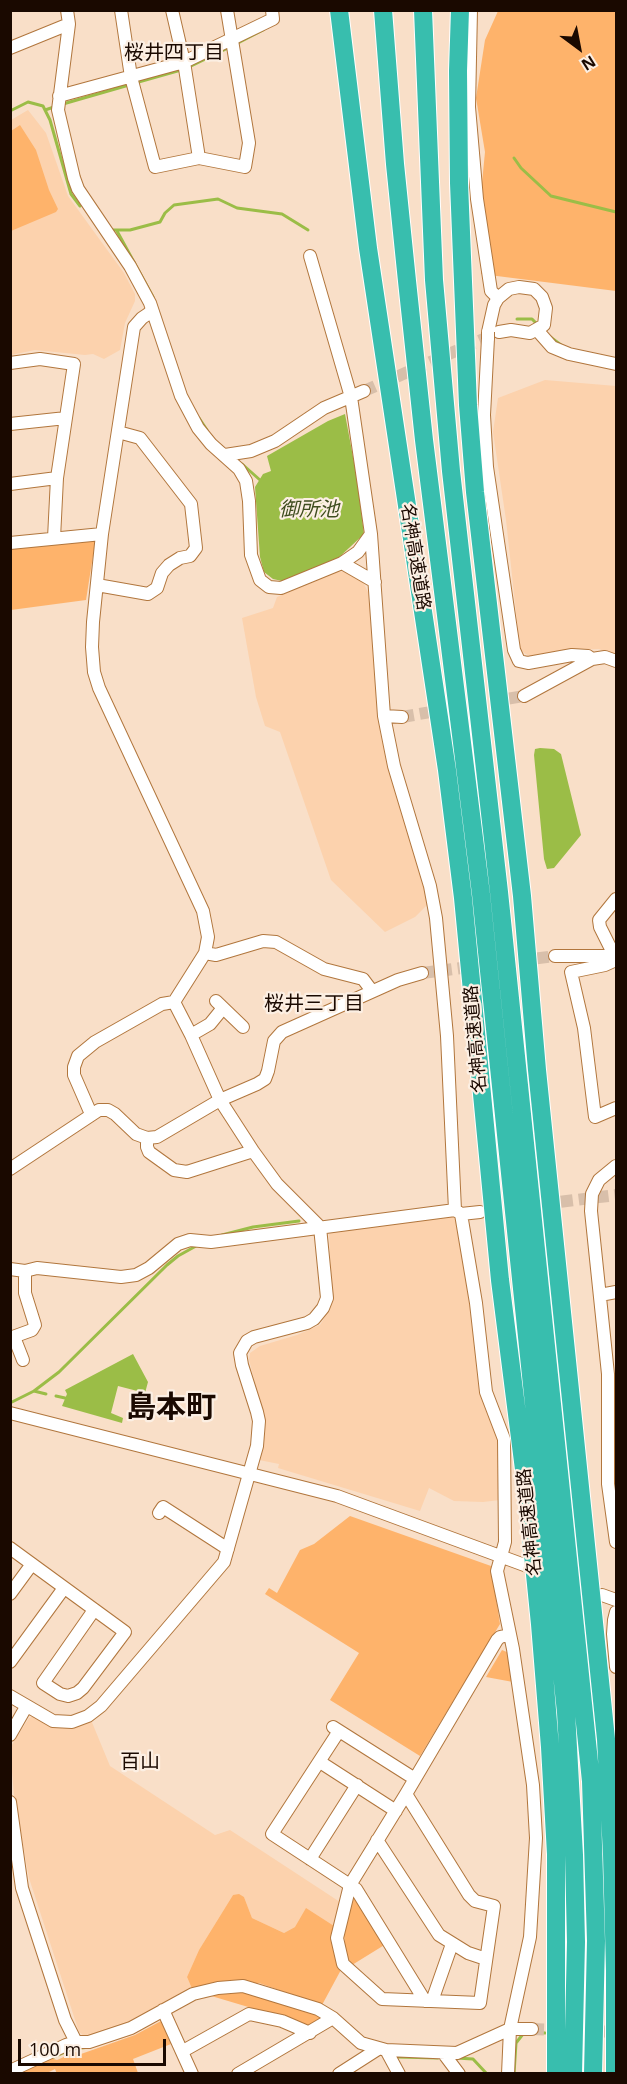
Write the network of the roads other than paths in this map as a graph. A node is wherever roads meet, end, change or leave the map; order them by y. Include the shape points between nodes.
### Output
1 (67, 10) edge
2 (121, 10) edge
3 (172, 10) edge
4 (227, 10) edge
5 (339, 10) edge
6 (383, 10) edge
7 (423, 10) edge
8 (460, 10) edge
9 (471, 10) edge
10 (269, 18) edge
11 (69, 24) junction
12 (234, 43) junction
13 (10, 48) edge
14 (185, 66) junction
15 (132, 82) junction
16 (58, 102) junction
17 (199, 158) junction
18 (310, 256) dead end
19 (495, 305) junction
20 (151, 311) junction
21 (540, 329) junction
22 (492, 334) junction
23 (10, 363) edge
24 (616, 364) edge
25 (364, 391) tunnel mouth
26 (350, 394) junction
27 (66, 417) junction
28 (10, 424) edge
29 (118, 432) junction
30 (229, 454) junction
31 (57, 478) junction
32 (10, 484) edge
33 (102, 534) junction
34 (371, 534) junction
35 (54, 538) junction
36 (10, 543) edge
37 (342, 563) junction
38 (375, 582) junction
39 (97, 585) junction
40 (592, 659) junction
41 (616, 661) edge
42 (524, 696) tunnel mouth
43 (384, 716) junction
44 (402, 717) tunnel mouth
45 (616, 899) edge
46 (206, 953) junction
47 (555, 956) tunnel mouth
48 (616, 959) edge
49 (422, 973) tunnel mouth
50 (372, 991) junction
51 (174, 1002) junction
52 (243, 1028) dead end
53 (191, 1035) junction
54 (220, 1100) junction
55 (616, 1108) edge
56 (91, 1114) junction
57 (147, 1138) junction
58 (253, 1151) junction
59 (616, 1166) edge
60 (10, 1169) edge
61 (458, 1211) junction
62 (480, 1212) dead end
63 (320, 1227) junction
64 (10, 1269) edge
65 (25, 1271) junction
66 (616, 1292) edge
67 (600, 1295) junction
68 (12, 1337) edge
69 (22, 1360) dead end
70 (10, 1413) edge
71 (250, 1472) junction
72 (163, 1506) dead end
73 (616, 1542) edge
74 (10, 1548) edge
75 (228, 1549) junction
76 (502, 1557) junction
77 (32, 1564) junction
78 (527, 1566) dead end
79 (64, 1588) junction
80 (10, 1594) edge
81 (602, 1595) dead end
82 (616, 1600) edge
83 (94, 1610) junction
84 (616, 1612) edge
85 (509, 1635) junction
86 (10, 1662) edge
87 (616, 1667) edge
88 (10, 1696) edge
89 (26, 1707) junction
90 (10, 1735) edge
91 (320, 1762) junction
92 (415, 1779) junction
93 (357, 1785) junction
94 (406, 1794) junction
95 (10, 1802) edge
96 (396, 1811) junction
97 (377, 1840) junction
98 (310, 1859) junction
99 (350, 1884) junction
100 (452, 1944) junction
101 (486, 1959) junction
102 (428, 2001) junction
103 (163, 2010) junction
104 (333, 2019) junction
105 (510, 2029) junction
106 (532, 2029) tunnel mouth
107 (310, 2033) junction
108 (76, 2042) junction
109 (382, 2049) junction
110 (183, 2051) junction
111 (444, 2054) junction
112 (10, 2072) edge
113 (192, 2073) edge
114 (238, 2073) edge
115 (339, 2073) edge
116 (399, 2073) edge
117 (459, 2073) edge
118 (508, 2073) edge
119 (555, 2073) edge
120 (573, 2073) edge
121 (593, 2073) edge
122 (615, 2073) edge

1 - 11 street
2 - 15 street
3 - 14 street
4 - 12 street
5 - 119 highway, 名神高速道路 via 368,248 459,863 500,1280 526,1485 556,1854
6 - 120 highway, 名神高速道路 via 424,440 481,894 566,1712 576,1942
7 - 121 highway, 名神高速道路 via 434,280 450,459 591,1782 596,1941
8 - 122 highway via 459,183 468,405 522,896 606,1739 615,1936
9 - 19 street via 469,107 477,199
10 - 12 street
11 - 13 street
11 - 16 street
12 - 14 street
12 - 17 street via 249,142 245,167
14 - 15 street
14 - 17 street
15 - 16 street
15 - 17 street via 154,167
16 - 20 street via 78,189 109,233
18 - 26 street
19 - 21 street via 509,290 534,289 546,308
19 - 22 street
20 - 29 street via 134,327
20 - 30 street via 181,396 198,428 211,444
21 - 22 street
21 - 24 street via 552,347
22 - 40 street via 483,415 514,650 519,661 528,663 572,655
23 - 27 street via 40,359 74,364
25 - 26 street
26 - 30 street via 275,441 251,451
26 - 34 street
27 - 28 street
27 - 31 street
29 - 33 street
29 - 39 street via 140,438 191,504 196,548 190,556 169,565 157,588 148,594
30 - 37 street via 246,481 251,555 260,580 269,587 281,588
31 - 32 street
31 - 35 street
33 - 35 street
33 - 39 street
34 - 37 street via 358,552
34 - 38 street
35 - 36 street
37 - 38 street
38 - 43 street
39 - 46 street via 94,672 112,719 203,911 208,937
40 - 41 street via 605,657
40 - 42 street
43 - 44 street
43 - 61 street via 436,918
45 - 48 street via 599,920
46 - 50 street via 216,955 263,941 276,942 324,969 363,979
46 - 51 street
47 - 48 street
48 - 55 street via 571,972 584,1028 594,1117
49 - 50 street
50 - 54 street via 282,1032 274,1041 265,1079
51 - 53 street
51 - 56 street via 162,1004 95,1041 78,1056 74,1075
52 - 53 street via 220,1005 210,1024
53 - 54 street
54 - 57 street via 168,1132
54 - 58 street
56 - 57 street via 108,1110 136,1134
56 - 60 street
57 - 58 street via 149,1152 174,1170 187,1172
58 - 63 street via 277,1184
59 - 67 street via 599,1180 592,1194
61 - 62 street
61 - 63 street
61 - 76 street via 476,1303 486,1392 504,1439
63 - 65 street via 178,1244 136,1275 121,1277 37,1268
63 - 71 street via 327,1298 323,1308 307,1323 254,1337 240,1353 259,1421
64 - 65 street
65 - 68 street via 25,1293 35,1325 32,1330
66 - 67 street
67 - 73 street via 608,1374 608,1484
68 - 69 street
70 - 71 street
71 - 75 street
71 - 76 street via 337,1496
72 - 75 street
74 - 77 street
75 - 89 street via 224,1562 101,1706 72,1722 53,1721
76 - 78 street
76 - 85 street via 497,1570
77 - 79 street
77 - 80 street
79 - 83 street
79 - 86 street
81 - 82 street
83 - 83 street via 125,1632 78,1693 60,1694 43,1683
84 - 87 street
85 - 92 street via 497,1640
85 - 105 street via 530,1751 536,1838 530,1937
88 - 89 street
89 - 90 street
91 - 92 street via 336,1729
91 - 93 street
91 - 98 street via 272,1834
92 - 94 street
93 - 96 street
93 - 98 street
94 - 96 street
94 - 101 street via 469,1895 475,1901 495,1906
95 - 108 street via 22,1888 61,2009
96 - 97 street
97 - 99 street
97 - 100 street via 439,1935
98 - 99 street
99 - 102 street
99 - 102 street via 337,1938 343,1964 382,1999
100 - 101 street
100 - 102 street
101 - 102 street via 480,2003
103 - 104 street via 193,1994 243,1986 318,2009
103 - 108 street via 131,2028 89,2042
103 - 110 street
104 - 107 street
104 - 109 street via 361,2043
105 - 106 street
105 - 111 street via 465,2050
105 - 118 street
107 - 110 street via 282,2021 249,2014
107 - 114 street
108 - 112 street
109 - 111 street
109 - 115 street
109 - 116 street
110 - 113 street
111 - 117 street

